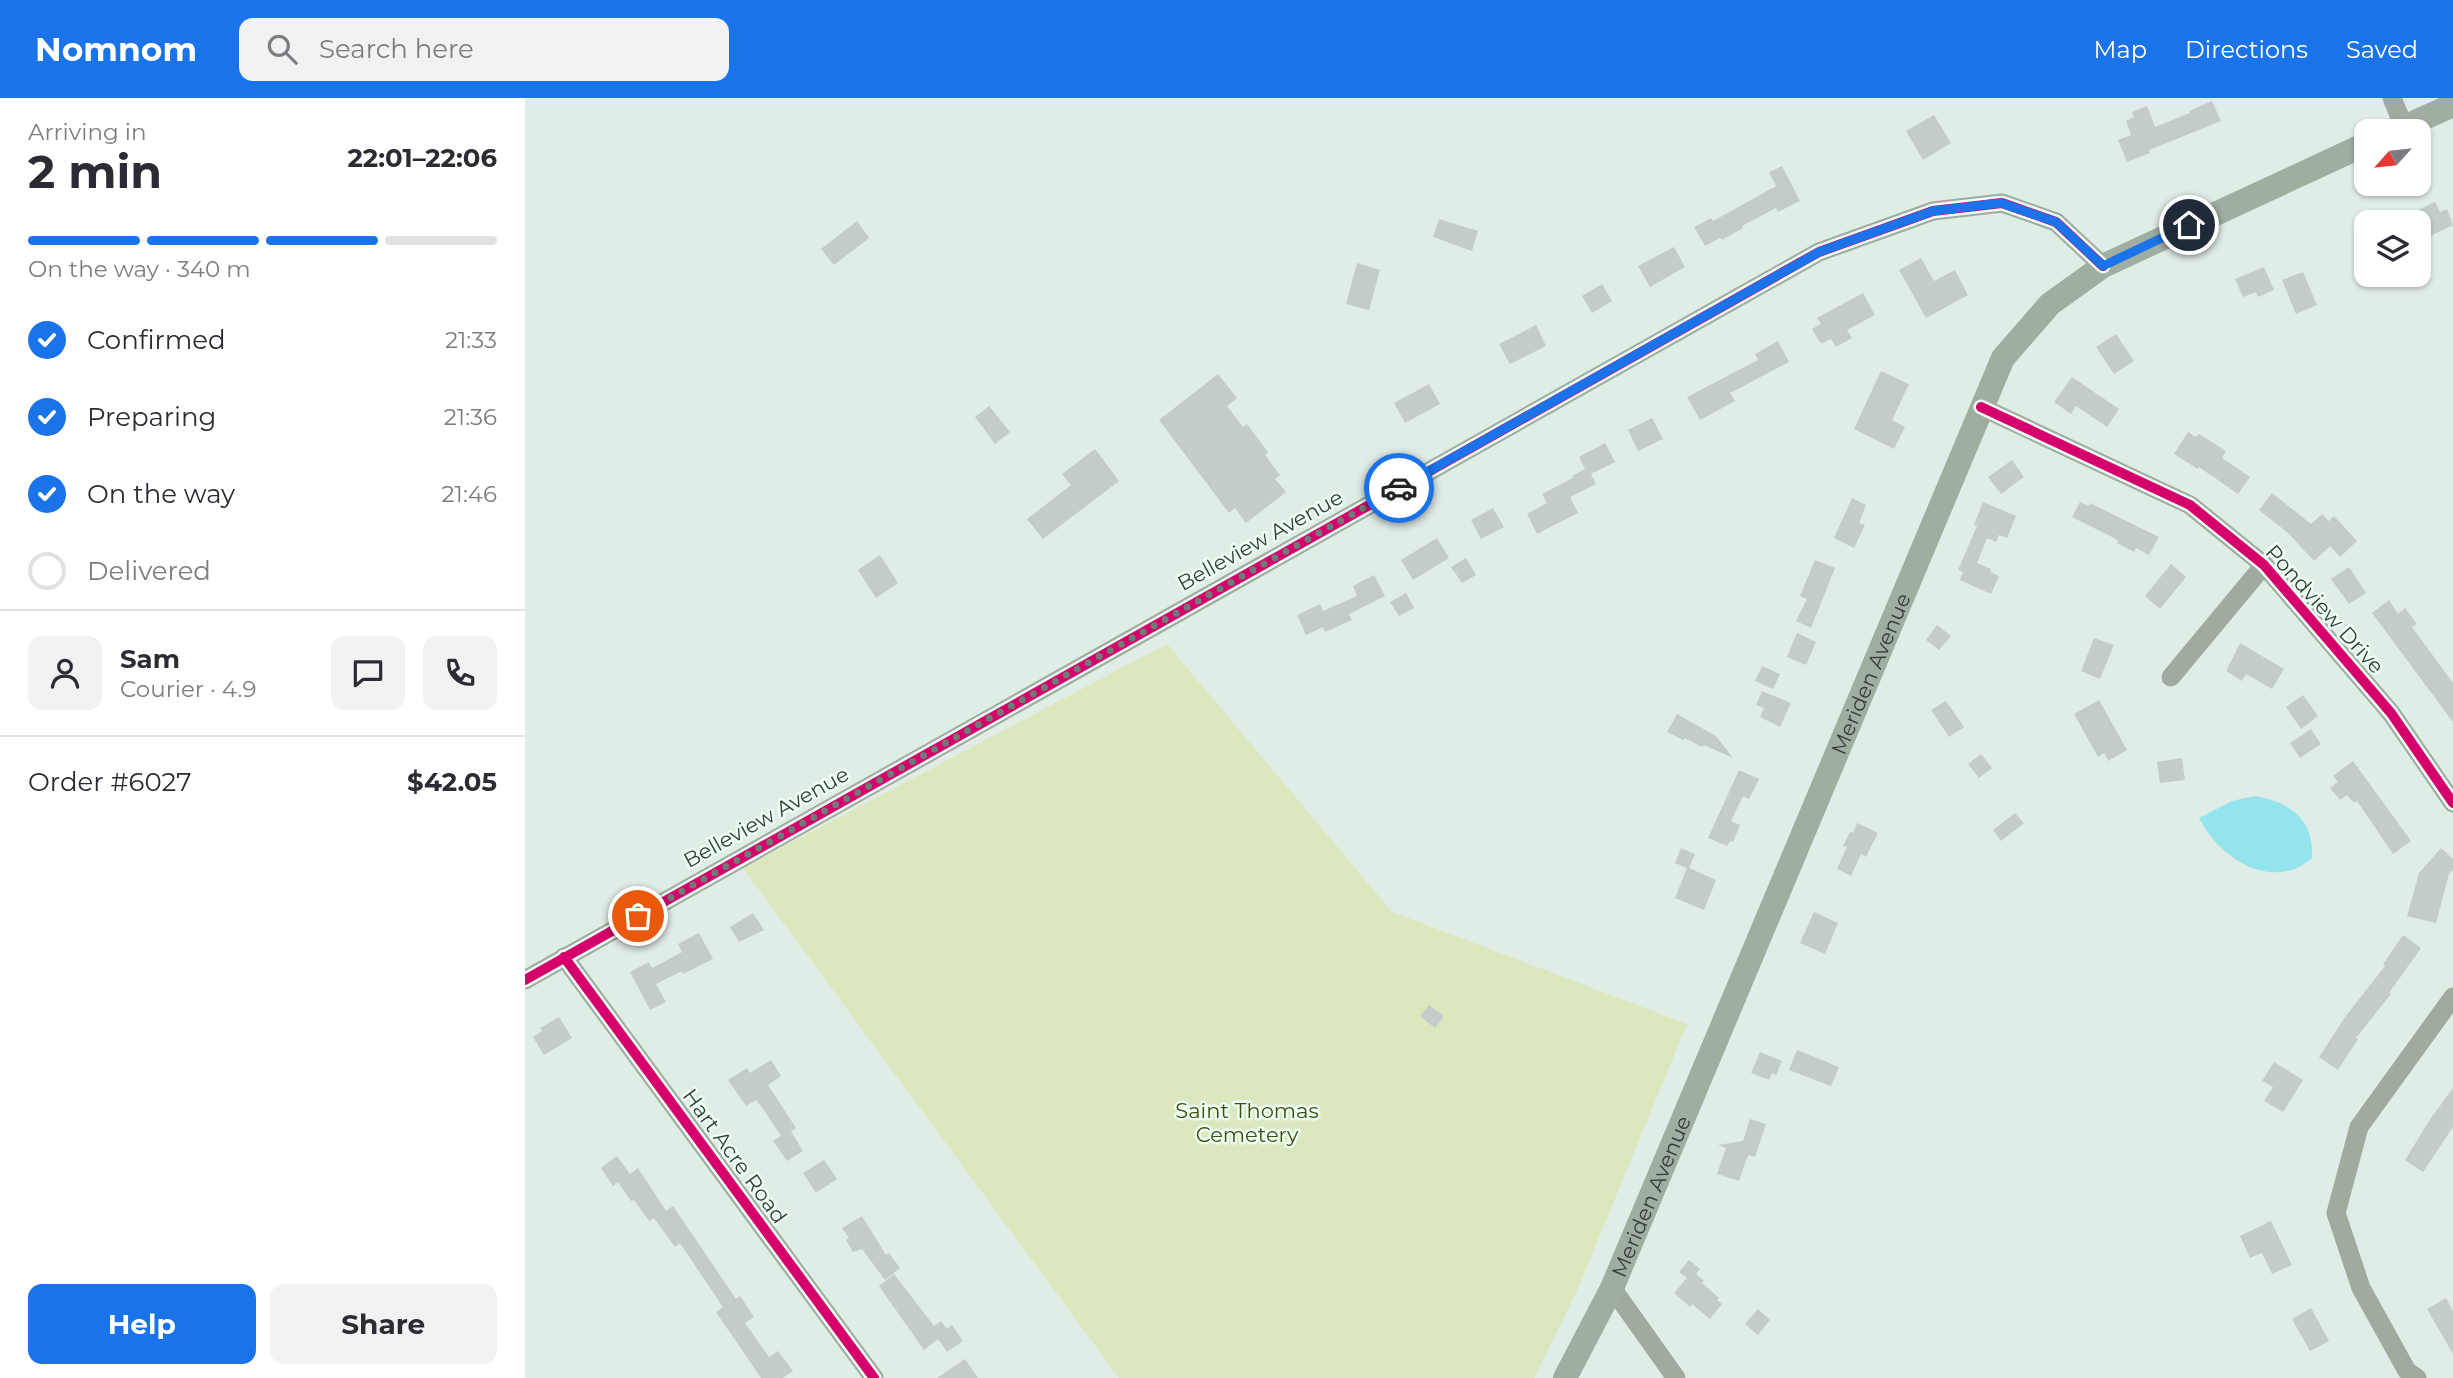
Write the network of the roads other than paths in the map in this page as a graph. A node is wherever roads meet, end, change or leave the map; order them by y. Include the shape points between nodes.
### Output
1 (2392, 98) edge
2 (2453, 105) edge
3 (2397, 119) edge
4 (2422, 119) edge
5 (2354, 150) edge
6 (2103, 266) junction
7 (1981, 407) junction
8 (2264, 565) junction
9 (2171, 677) dead end
10 (2453, 803) edge
11 (564, 957) junction
12 (525, 979) edge
13 (2453, 997) edge
14 (1612, 1288) junction
15 (874, 1378) edge
16 (1565, 1378) edge
17 (1676, 1378) edge
18 (2417, 1378) edge

1 - 3 street
2 - 4 main road
5 - 6 main road, Meriden Avenue
6 - 7 main road, Meriden Avenue via 2050,304 2003,358
6 - 11 street, Belleview Avenue via 2056,222 2001,203 1933,211 1819,252
7 - 8 street, Pondview Drive via 2190,505
7 - 14 main road, Meriden Avenue
8 - 9 street
8 - 10 street, Pondview Drive via 2391,713
11 - 12 street, Belleview Avenue
11 - 15 street, Hart Acre Road
13 - 18 street via 2359,1127 2336,1213 2361,1288 2407,1371
14 - 16 main road, Meriden Avenue
14 - 17 street

